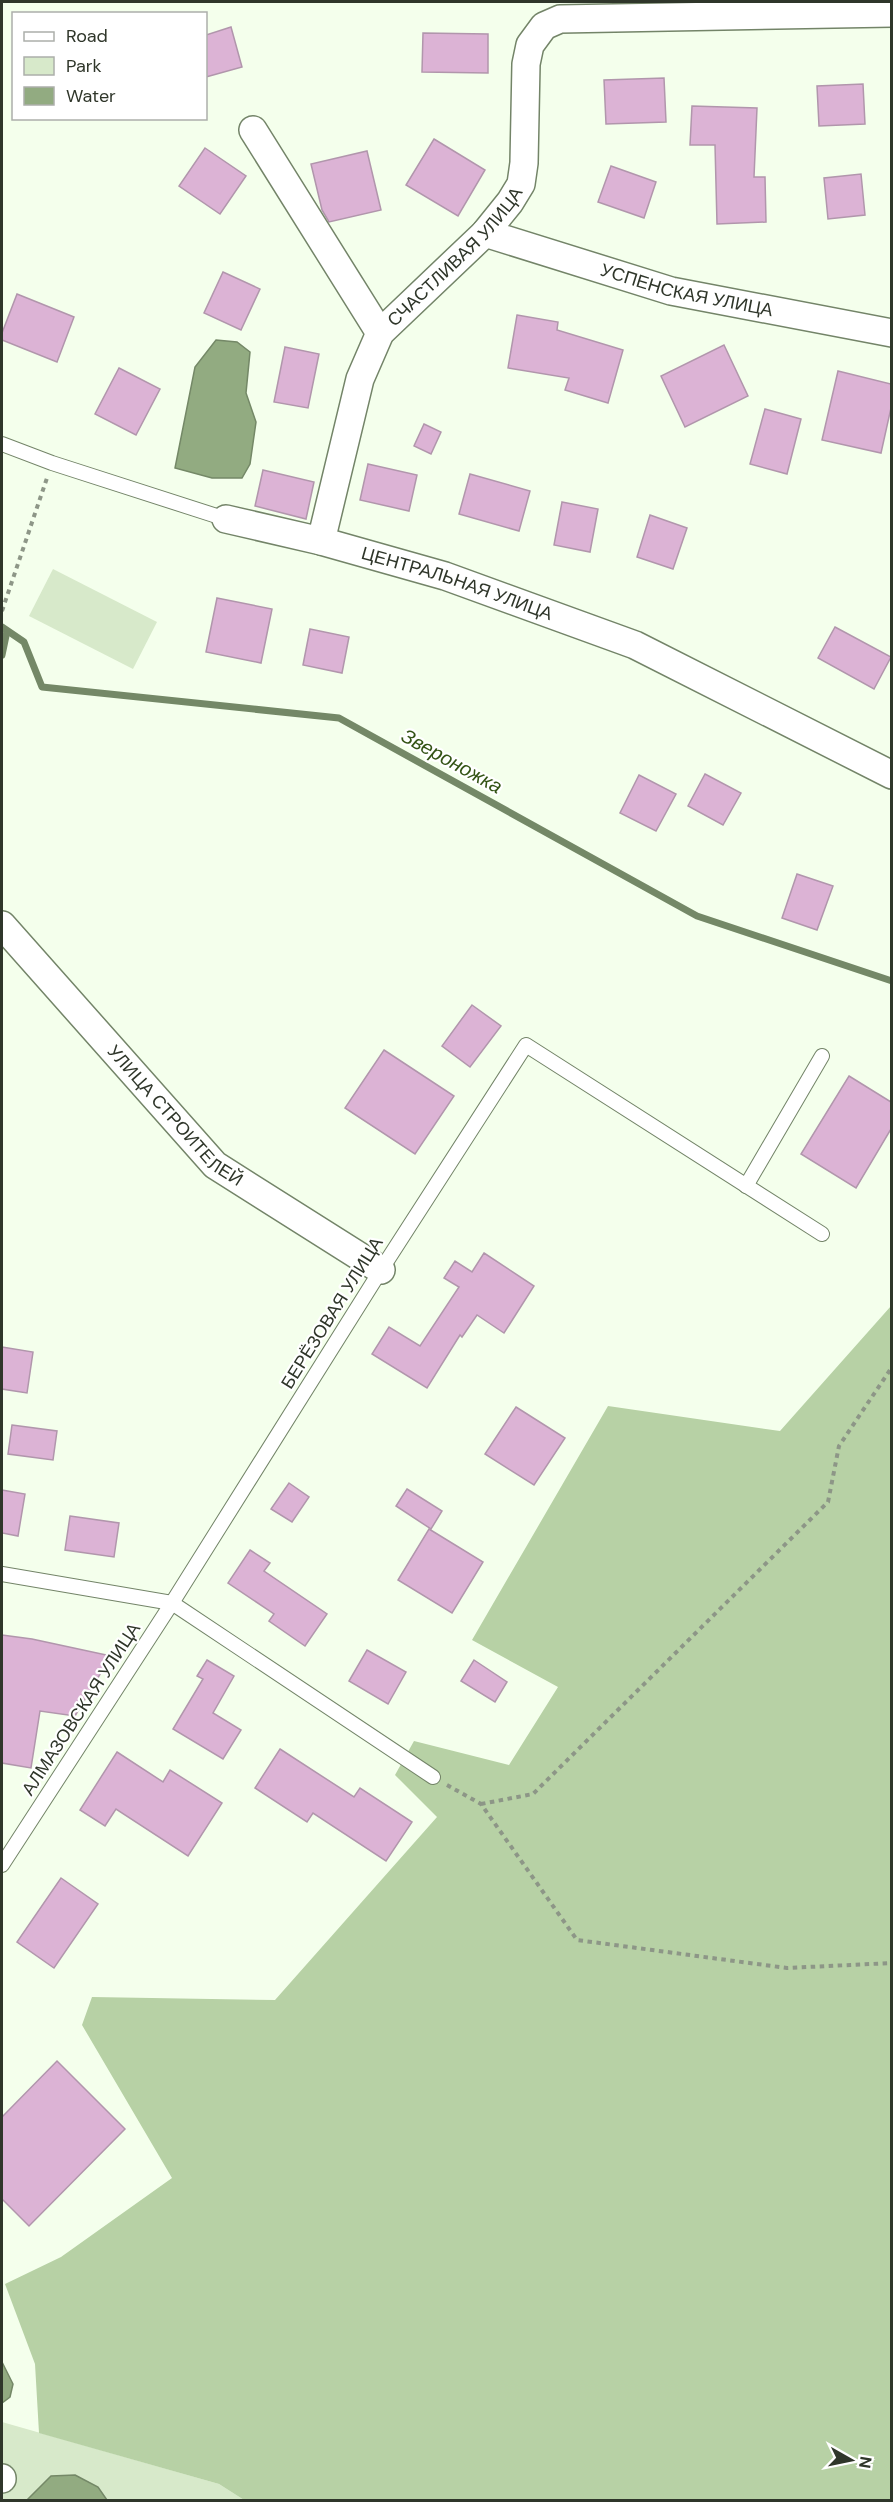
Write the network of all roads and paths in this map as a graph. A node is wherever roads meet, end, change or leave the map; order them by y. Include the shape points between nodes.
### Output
1 (891, 13) edge
2 (253, 130) dead end
3 (485, 233) junction
4 (380, 333) junction
5 (891, 333) edge
6 (2, 444) edge
7 (52, 463) junction
8 (226, 519) joint
9 (321, 541) junction
10 (2, 610) edge
11 (891, 775) edge
12 (2, 925) edge
13 (822, 1056) dead end
14 (746, 1186) junction
15 (822, 1234) dead end
16 (381, 1269) junction
17 (891, 1367) edge
18 (2, 1574) edge
19 (172, 1603) junction
20 (433, 1777) joint
21 (481, 1804) junction
22 (2, 1865) edge
23 (891, 1963) edge

1 - 3 street, СЧАСТЛИВАЯ УЛИЦА via 560,20 544,26 535,36 526,64 525,163 521,184
2 - 4 street
3 - 4 street, СЧАСТЛИВАЯ УЛИЦА
3 - 5 street, УСПЕНСКАЯ УЛИЦА via 671,291
4 - 9 street, СЧАСТЛИВАЯ УЛИЦА via 360,379
6 - 7 lane, ЦЕНТРАЛЬНАЯ УЛИЦА
7 - 8 lane, ЦЕНТРАЛЬНАЯ УЛИЦА
7 - 10 path
8 - 9 street, ЦЕНТРАЛЬНАЯ УЛИЦА
9 - 11 street, ЦЕНТРАЛЬНАЯ УЛИЦА via 445,576 635,645
12 - 16 street, УЛИЦА СТРОИТЕЛЕЙ via 215,1166
13 - 14 lane
14 - 15 lane
14 - 16 lane, БЕРЁЗОВАЯ УЛИЦА via 526,1045
16 - 19 lane, БЕРЁЗОВАЯ УЛИЦА
17 - 21 path via 839,1446 828,1502 533,1794
18 - 19 lane
19 - 20 lane
19 - 22 lane, АЛМАЗОВСКАЯ УЛИЦА
20 - 21 path
21 - 23 path via 577,1940 787,1968

